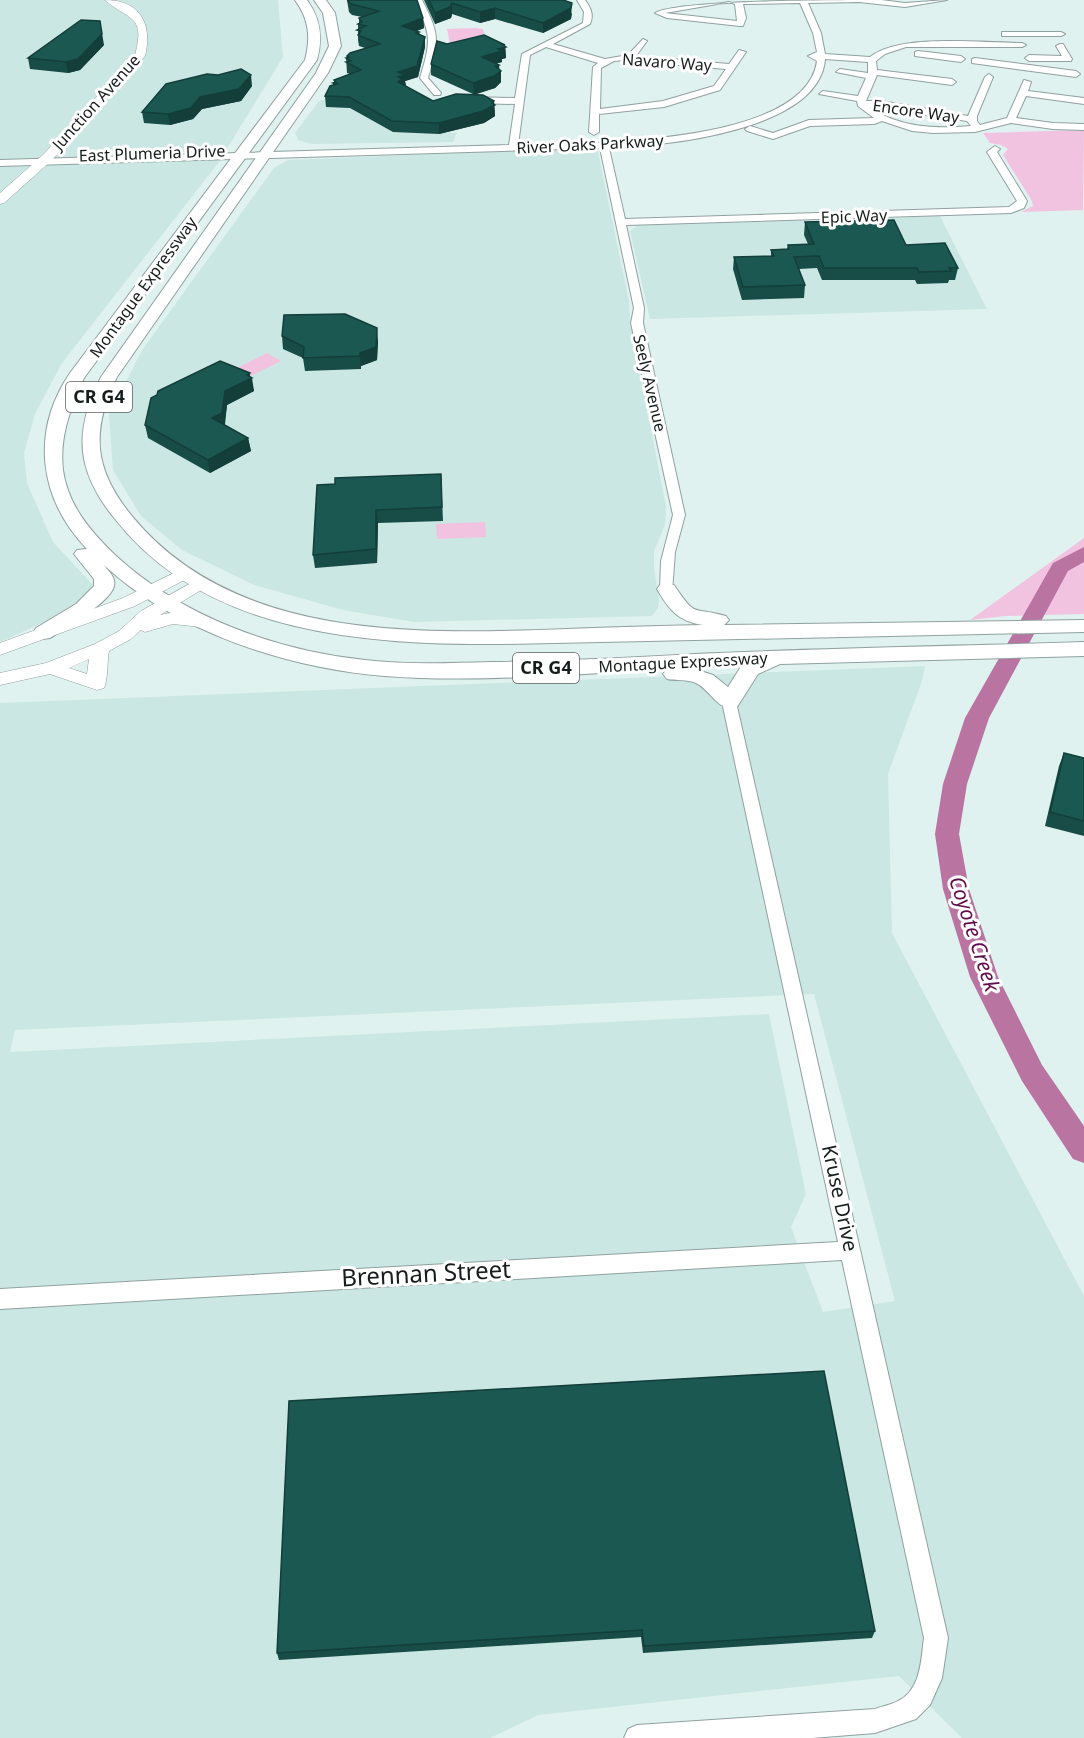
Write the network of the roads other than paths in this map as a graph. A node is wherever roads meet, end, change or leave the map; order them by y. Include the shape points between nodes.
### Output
1 (110, 0) edge
2 (301, 0) edge
3 (320, 0) edge
4 (418, 0) edge
5 (581, 0) edge
6 (859, 0) edge
7 (943, 0) edge
8 (798, 1) edge
9 (740, 2) junction
10 (806, 33) dead end
11 (996, 33) dead end
12 (1018, 34) junction
13 (1061, 34) dead end
14 (644, 41) dead end
15 (545, 44) junction
16 (809, 45) dead end
17 (1022, 45) junction
18 (1060, 46) dead end
19 (742, 52) dead end
20 (917, 53) junction
21 (817, 56) junction
22 (630, 58) junction
23 (961, 59) dead end
24 (872, 60) junction
25 (975, 61) dead end
26 (604, 62) junction
27 (731, 67) junction
28 (1027, 70) junction
29 (840, 72) dead end
30 (873, 74) junction
31 (1076, 74) dead end
32 (989, 77) dead end
33 (950, 85) dead end
34 (1024, 93) junction
35 (823, 94) dead end
36 (442, 96) edge
37 (462, 98) edge
38 (519, 99) junction
39 (1084, 101) edge
40 (861, 102) junction
41 (828, 111) dead end
42 (595, 112) junction
43 (881, 118) junction
44 (971, 119) junction
45 (1011, 120) junction
46 (809, 123) junction
47 (1084, 127) edge
48 (750, 129) dead end
49 (979, 129) junction
50 (594, 132) dead end
51 (603, 144) junction
52 (513, 146) junction
53 (435, 147) junction
54 (995, 149) dead end
55 (374, 152) junction
56 (266, 153) junction
57 (241, 154) junction
58 (0, 158) edge
59 (45, 159) junction
60 (0, 163) edge
61 (0, 200) edge
62 (622, 222) junction
63 (76, 525) junction
64 (192, 578) junction
65 (668, 589) junction
66 (157, 598) junction
67 (201, 621) junction
68 (1084, 626) edge
69 (848, 629) junction
70 (43, 633) junction
71 (603, 633) junction
72 (126, 635) junction
73 (101, 648) junction
74 (0, 649) edge
75 (1084, 649) edge
76 (785, 657) junction
77 (51, 668) junction
78 (555, 668) junction
79 (0, 680) edge
80 (729, 702) junction
81 (851, 1250) junction
82 (0, 1299) edge
83 (637, 1738) edge

1 - 59 main road, Junction Avenue via 129,11 143,28 146,39 140,56
2 - 57 highway, Montague Expressway / CR G4 via 315,29 316,46 311,60
3 - 56 highway, Montague Expressway / CR G4 via 329,12 335,46 322,73
4 - 36 street via 434,29 435,40 424,78
5 - 15 street via 588,12 586,24
6 - 7 street via 905,5
6 - 8 street
8 - 9 street
8 - 10 street
8 - 21 street via 811,18
9 - 9 street via 696,4 659,13 740,24
11 - 12 street
12 - 13 street
12 - 17 street
14 - 22 street
15 - 26 street
15 - 38 street via 526,54
16 - 21 street
17 - 20 street
17 - 28 street
18 - 28 street via 1068,59
19 - 27 street
20 - 23 street
20 - 24 street via 890,48
21 - 24 street
21 - 51 street, River Oaks Parkway via 799,86 752,115 683,134
22 - 26 street, Navaro Way
22 - 27 street, Navaro Way
24 - 30 street
25 - 28 street
26 - 42 street, Navaro Way via 597,68
27 - 42 street via 717,88 664,104
28 - 31 street
28 - 34 street
29 - 30 street
30 - 33 street via 926,78 923,85
30 - 40 street
32 - 44 street
34 - 39 street
34 - 45 street
35 - 40 street, Encore Way
37 - 38 street
38 - 52 street
40 - 43 street
40 - 44 street, Encore Way
41 - 46 street
42 - 50 street, Navaro Way
43 - 46 street
43 - 49 street via 931,130
44 - 49 street
45 - 47 street
45 - 49 street
46 - 48 street via 773,136
51 - 52 street, River Oaks Parkway
51 - 62 street, Seely Avenue
52 - 53 street, River Oaks Parkway
52 - 55 street, River Oaks Parkway
53 - 55 street
53 - 56 street, River Oaks Parkway
54 - 62 street, Epic Way via 992,152 1022,201 1011,210
55 - 56 street, River Oaks Parkway
56 - 57 street, East Plumeria Drive
56 - 64 highway, Montague Expressway / CR G4 via 109,377 90,425 90,453 108,499 142,537
57 - 59 street, East Plumeria Drive
57 - 63 highway, Montague Expressway / CR G4 via 65,397 53,446 57,484
58 - 59 street, East Plumeria Drive
59 - 60 street, East Plumeria Drive
59 - 61 main road, Junction Avenue
62 - 65 street, Seely Avenue via 639,308 637,324 678,515 669,542
63 - 66 highway, Montague Expressway / CR G4 via 89,542
63 - 70 highway via 74,544 104,578 104,588 83,608
64 - 66 main road
64 - 71 highway, Montague Expressway / CR G4 via 260,610 370,633 472,639
65 - 69 highway via 678,609 694,619 773,621
65 - 71 highway via 667,603 659,617
66 - 67 highway, Montague Expressway / CR G4
66 - 70 main road
66 - 72 main road via 147,615
67 - 72 main road via 160,619
67 - 78 highway, Montague Expressway / CR G4 via 271,646 348,664 429,671
68 - 69 highway, Montague Expressway / CR G4
69 - 71 highway, Montague Expressway / CR G4
70 - 74 main road
72 - 73 main road
73 - 77 main road
73 - 77 main road via 97,684
75 - 76 highway, Montague Expressway / CR G4
76 - 78 highway, Montague Expressway / CR G4
76 - 80 highway via 750,669
77 - 79 main road
78 - 80 highway via 617,675 687,673 704,677
80 - 81 street, Kruse Drive
81 - 82 street, Brennan Street
81 - 83 street, Kruse Drive via 936,1638 929,1682 907,1710 875,1721

